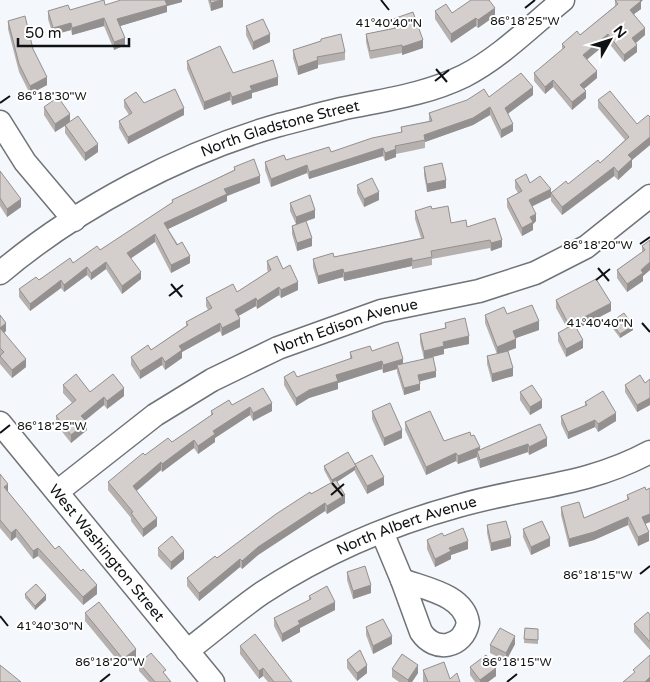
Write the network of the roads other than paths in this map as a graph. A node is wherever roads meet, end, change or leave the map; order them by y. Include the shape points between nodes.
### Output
1 (563, 0) edge
2 (0, 122) edge
3 (650, 196) edge
4 (74, 220) junction
5 (0, 273) edge
6 (0, 423) edge
7 (650, 452) edge
8 (57, 492) junction
9 (382, 532) junction
10 (402, 580) dead end
11 (187, 651) junction
12 (213, 682) edge

1 - 4 street, North Gladstone Street via 483,65 443,86 276,126 177,164
2 - 4 street via 25,162
3 - 8 street, North Edison Avenue via 586,247 535,273 479,291 381,311 278,348 220,376 155,415
4 - 5 street, North Gladstone Street
6 - 8 street, West Washington Street
7 - 9 street, North Albert Avenue via 615,469 573,482 460,505
8 - 11 street, West Washington Street
9 - 10 street
9 - 11 street, North Albert Avenue via 328,555 290,576 232,615
11 - 12 street, West Washington Street

